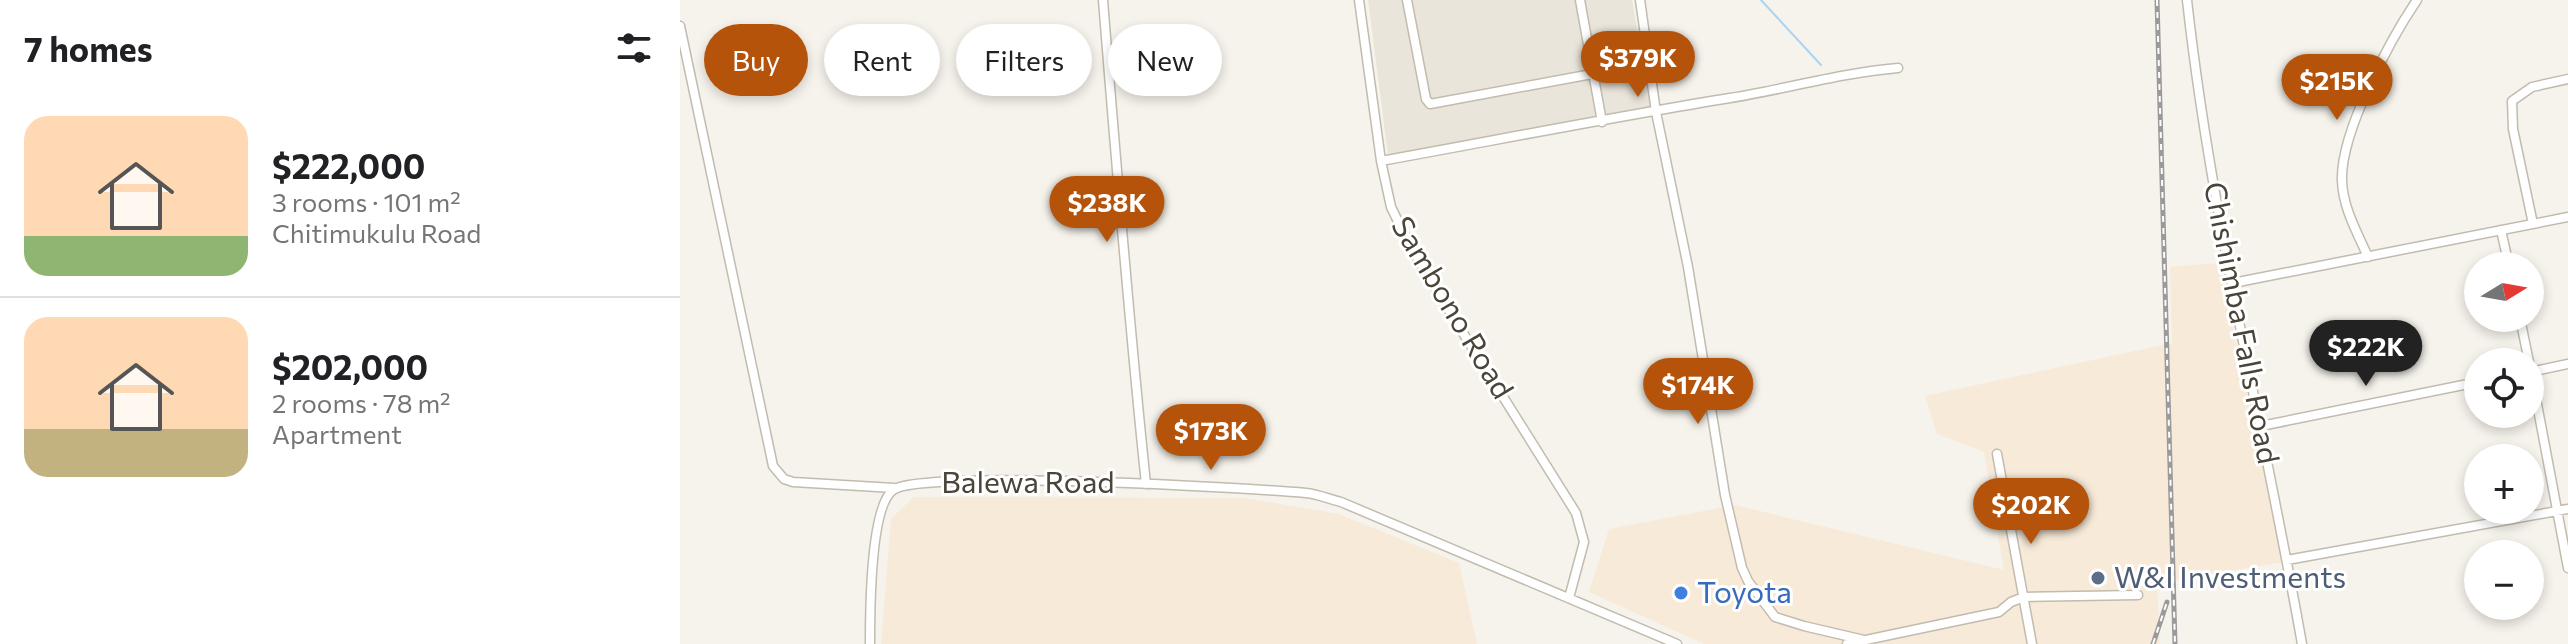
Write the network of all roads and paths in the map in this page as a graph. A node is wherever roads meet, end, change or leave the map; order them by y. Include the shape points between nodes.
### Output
1 (1103, 0) edge
2 (1359, 0) edge
3 (1407, 0) edge
4 (1580, 0) edge
5 (1640, 0) edge
6 (2187, 0) edge
7 (2417, 0) edge
8 (680, 26) edge
9 (1898, 68) dead end
10 (1592, 74) junction
11 (2568, 79) edge
12 (1656, 112) junction
13 (1602, 122) junction
14 (1381, 161) junction
15 (2568, 217) edge
16 (2533, 224) junction
17 (2501, 230) junction
18 (2506, 252) edge
19 (2368, 257) junction
20 (2233, 283) junction
21 (2568, 364) edge
22 (2544, 367) edge
23 (2464, 385) edge
24 (2261, 426) junction
25 (2541, 428) edge
26 (1997, 454) dead end
27 (1146, 484) junction
28 (894, 488) junction
29 (2568, 509) edge
30 (2556, 511) junction
31 (2287, 560) junction
32 (2568, 568) edge
33 (2138, 595) dead end
34 (2024, 597) junction
35 (1569, 598) junction
36 (1864, 640) junction
37 (870, 644) edge
38 (1677, 644) edge
39 (1847, 644) edge
40 (2032, 644) edge
41 (2302, 644) edge

1 - 27 street
2 - 14 street, Sambono Road
3 - 10 street via 1430,104
4 - 10 street
5 - 12 street
6 - 20 street, Chishimba Falls Road via 2205,142
7 - 19 street via 2364,100 2343,163 2345,206
8 - 28 street, Balewa Road via 773,466 793,482
9 - 12 street
10 - 13 street
11 - 16 street via 2532,87 2512,101
12 - 13 street
12 - 36 street via 1742,568 1775,617
13 - 14 street
14 - 35 street, Sambono Road via 1391,207 1409,244 1576,513 1584,542
15 - 16 street
16 - 17 street
17 - 18 street
17 - 19 street
19 - 20 street
20 - 24 street, Chishimba Falls Road
21 - 22 street
23 - 24 street
24 - 31 street, Chishimba Falls Road
25 - 30 street
26 - 34 street
27 - 28 street, Balewa Road via 969,480
27 - 35 street, Balewa Road via 1310,493
28 - 37 street via 877,527
29 - 30 street
30 - 31 street
30 - 32 street
31 - 41 street, Chishimba Falls Road
33 - 34 street
34 - 36 street via 1999,612
34 - 40 street
35 - 38 street, Balewa Road
36 - 39 street

